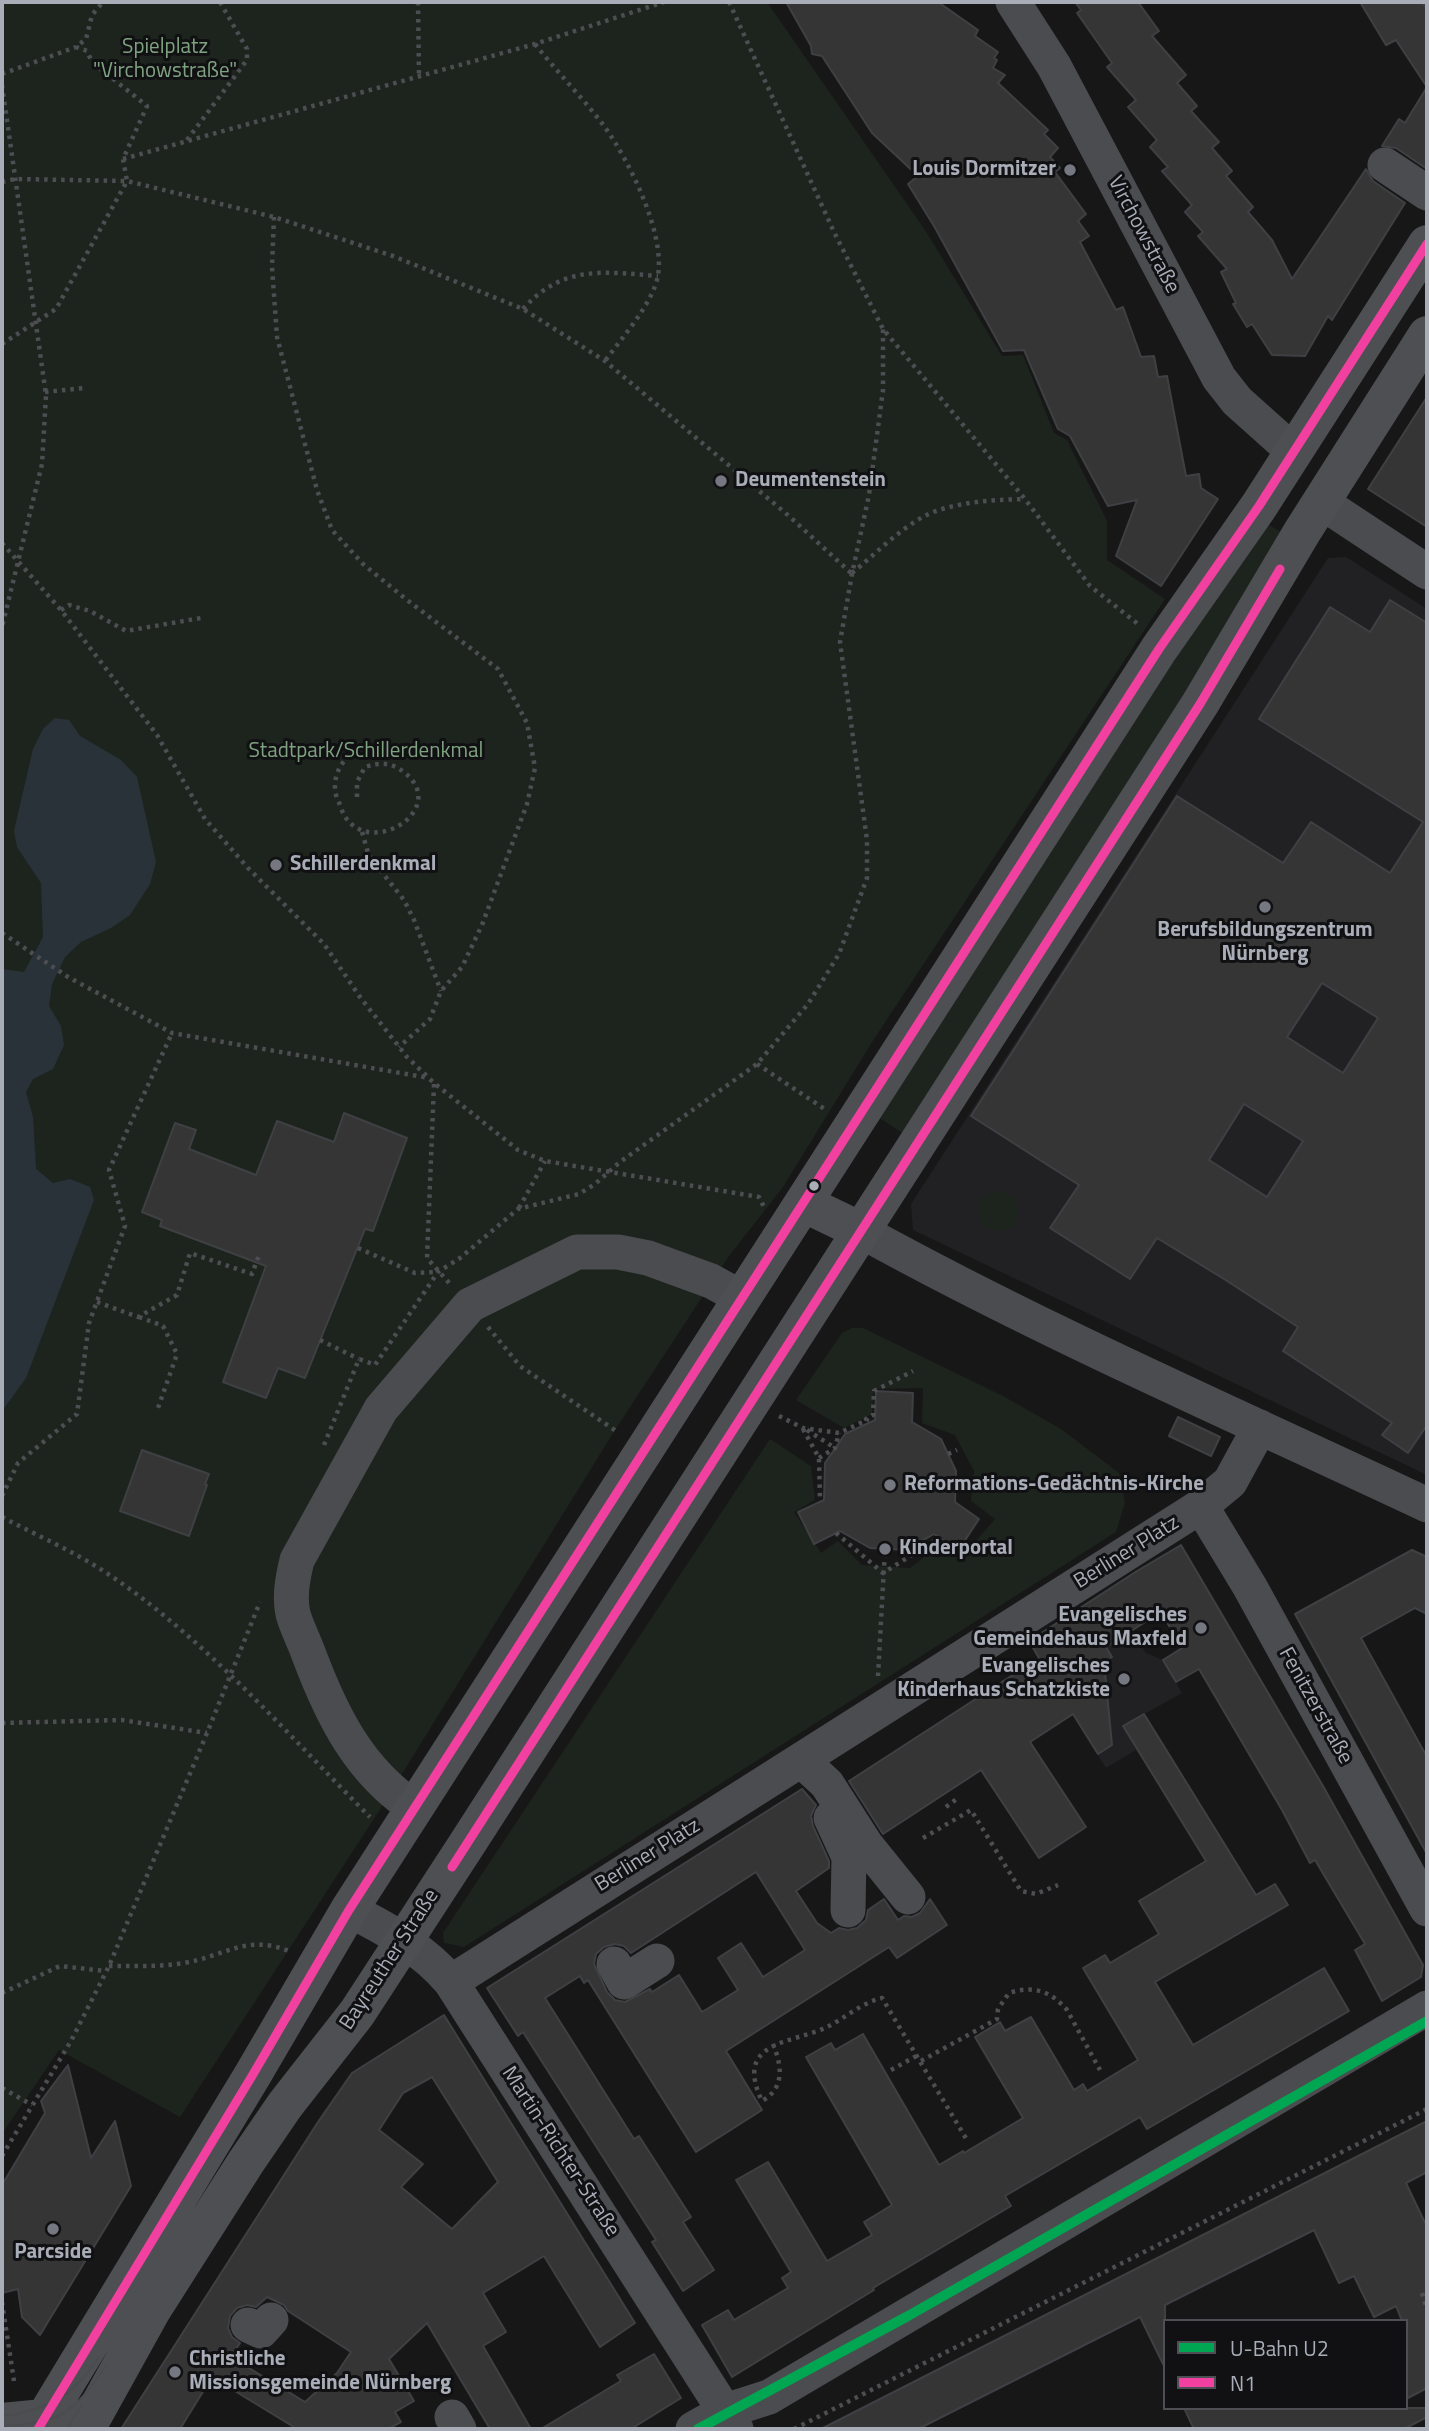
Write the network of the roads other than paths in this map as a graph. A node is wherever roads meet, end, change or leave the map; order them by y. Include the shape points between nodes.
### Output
1 (1013, 2) edge
2 (1385, 165) dead end
3 (1427, 193) edge
4 (1427, 244) edge
5 (1427, 335) edge
6 (1294, 452) junction
7 (1321, 502) junction
8 (1427, 572) edge
9 (803, 1203) junction
10 (861, 1231) junction
11 (742, 1298) junction
12 (1260, 1427) junction
13 (1427, 1505) edge
14 (1201, 1506) junction
15 (801, 1760) junction
16 (415, 1808) junction
17 (908, 1897) dead end
18 (1427, 1909) edge
19 (349, 1910) junction
20 (848, 1910) dead end
21 (403, 1942) junction
22 (657, 1961) dead end
23 (614, 1964) dead end
24 (451, 1982) junction
25 (1427, 2008) edge
26 (105, 2395) junction
27 (730, 2420) edge
28 (2, 2422) edge
29 (46, 2425) edge
30 (86, 2429) edge
31 (693, 2429) edge

1 - 6 street, Virchowstraße via 1054,66 1219,378 1237,401
2 - 3 street
4 - 6 main road
5 - 7 main road, Bayreuther Straße
6 - 9 main road via 1159,649
7 - 8 street
7 - 10 main road, Bayreuther Straße via 1200,704
9 - 10 main road
9 - 11 main road
10 - 12 street
10 - 21 main road, Bayreuther Straße
11 - 16 main road
11 - 16 street via 711,1281 648,1258 577,1252 470,1305 381,1409 297,1560 293,1613 335,1718 391,1792
12 - 13 street
12 - 14 street, Berliner Platz via 1230,1482
14 - 15 street, Berliner Platz
14 - 18 street, Fenitzerstraße
15 - 17 street via 827,1784 866,1845
15 - 20 street via 849,1857
15 - 24 street, Berliner Platz
16 - 19 main road
19 - 21 street, Martin-Richter-Straße
19 - 29 main road
21 - 24 street, Martin-Richter-Straße via 433,1962
21 - 26 main road, Bayreuther Straße via 357,2013 253,2152 152,2310
22 - 23 street via 624,1982
24 - 27 street, Martin-Richter-Straße
25 - 27 street
26 - 29 main road
26 - 30 main road, Bayreuther Straße
27 - 31 street
28 - 29 main road

